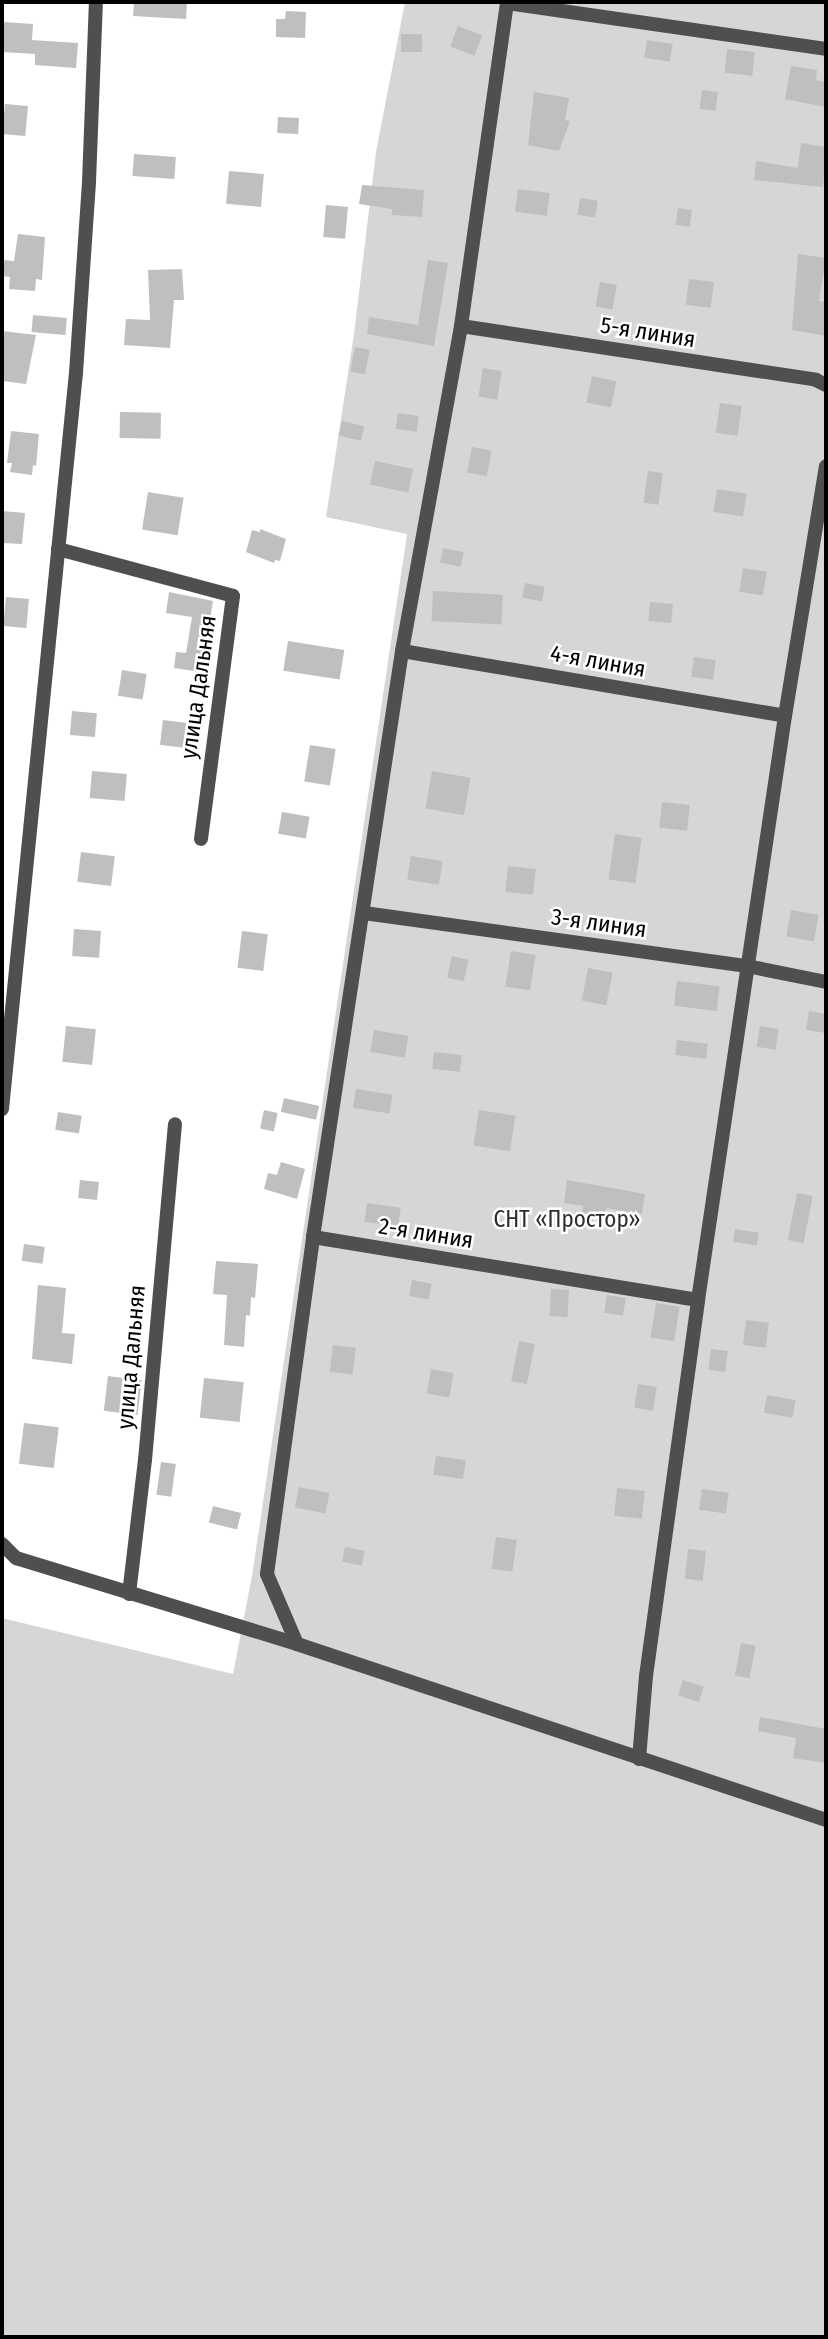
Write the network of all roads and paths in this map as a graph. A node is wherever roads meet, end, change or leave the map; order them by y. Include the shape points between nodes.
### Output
1 (96, 2) edge
2 (507, 2) edge
3 (826, 49) edge
4 (461, 326) junction
5 (826, 385) edge
6 (826, 466) edge
7 (58, 549) junction
8 (402, 651) junction
9 (785, 716) junction
10 (201, 839) dead end
11 (364, 913) junction
12 (747, 966) junction
13 (826, 982) edge
14 (2, 1109) edge
15 (175, 1124) dead end
16 (313, 1237) junction
17 (698, 1300) junction
18 (2, 1544) edge
19 (129, 1594) junction
20 (298, 1644) junction
21 (639, 1759) junction
22 (826, 1820) edge

1 - 7 street via 79,332
2 - 3 street
2 - 4 street
4 - 5 street, 5-я линия
4 - 8 street
6 - 9 street
7 - 10 street, улица Дальняя via 233,596
7 - 14 street
8 - 9 street, 4-я линия
8 - 11 street
9 - 12 street
11 - 12 street, 3-я линия
11 - 16 street
12 - 13 street, 3-я линия
12 - 17 street
15 - 19 street, улица Дальняя
16 - 17 street, 2-я линия
16 - 20 street via 267,1574
17 - 21 street via 646,1676
18 - 19 street via 16,1558
19 - 20 street
20 - 21 street
21 - 22 street

